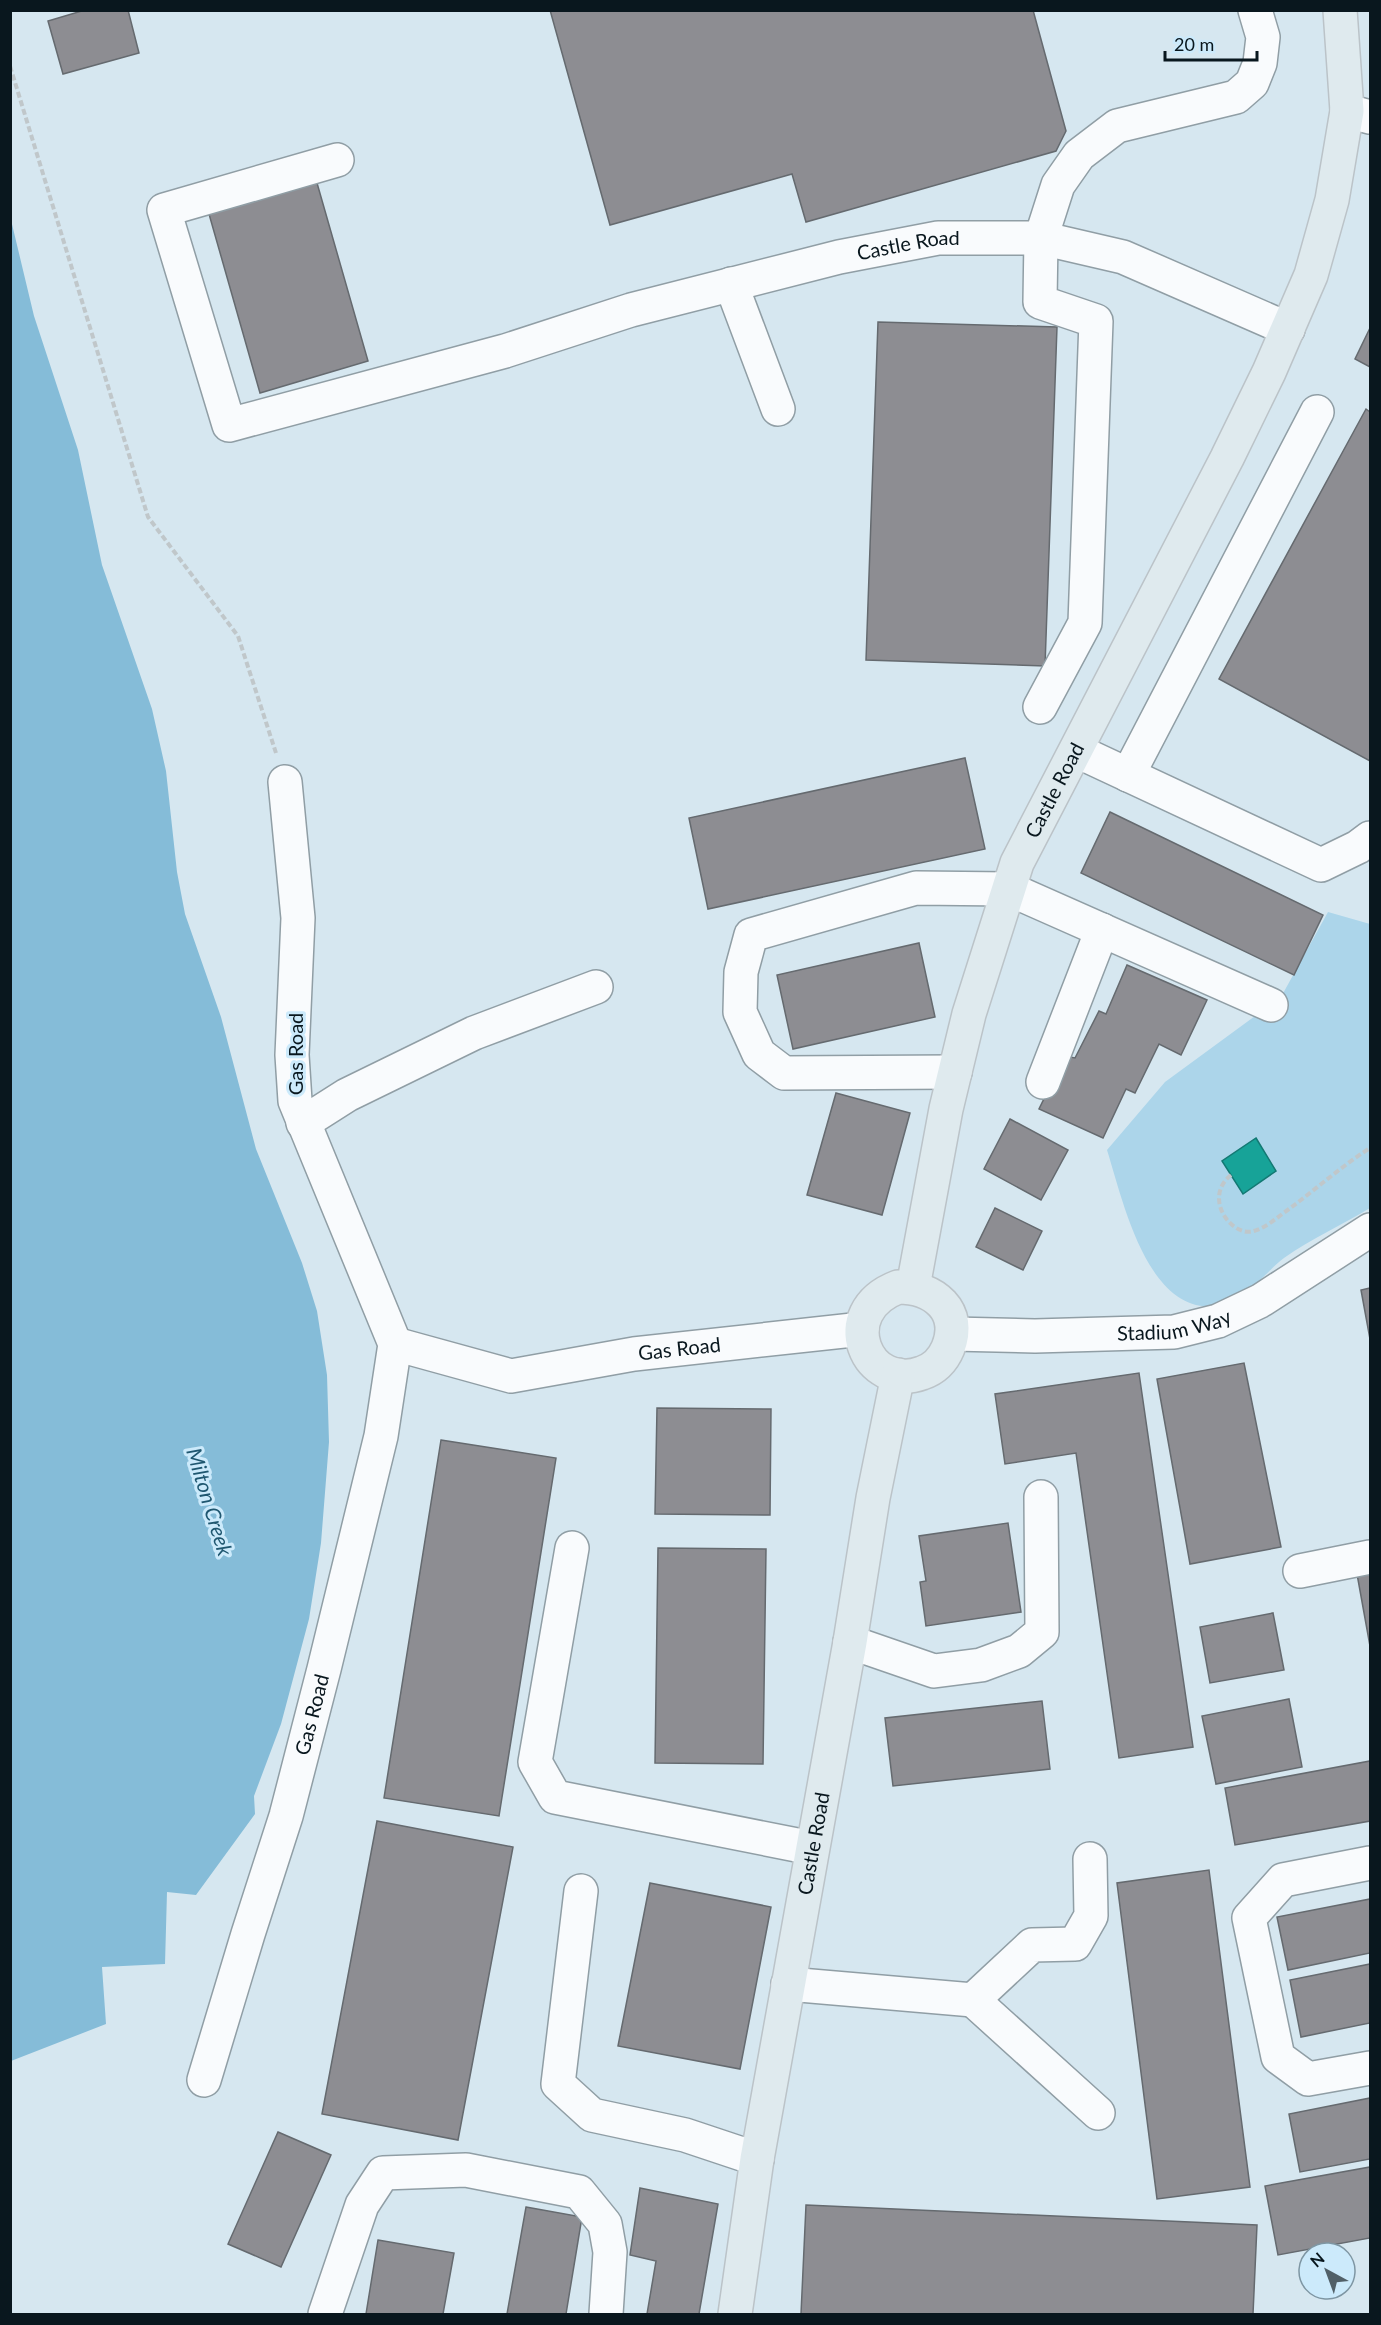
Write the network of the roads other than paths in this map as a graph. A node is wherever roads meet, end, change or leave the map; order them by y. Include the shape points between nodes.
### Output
1 (1255, 10) edge
2 (1340, 10) edge
3 (1359, 114) edge
4 (337, 160) dead end
5 (1041, 238) junction
6 (731, 284) junction
7 (1288, 329) junction
8 (778, 409) dead end
9 (1317, 412) dead end
10 (1040, 707) dead end
11 (1077, 751) junction
12 (1128, 775) junction
13 (285, 782) road end
14 (1371, 838) edge
15 (1009, 888) junction
16 (1102, 930) junction
17 (596, 987) dead end
18 (1271, 1005) dead end
19 (955, 1072) junction
20 (1043, 1082) dead end
21 (303, 1123) junction
22 (1371, 1230) edge
23 (913, 1287) junction
24 (862, 1329) junction
25 (953, 1334) junction
26 (395, 1344) junction
27 (898, 1375) junction
28 (1041, 1497) dead end
29 (572, 1548) dead end
30 (1371, 1557) edge
31 (1300, 1571) dead end
32 (850, 1642) junction
33 (812, 1848) junction
34 (1090, 1859) dead end
35 (1371, 1863) edge
36 (581, 1892) dead end
37 (788, 1984) junction
38 (973, 2000) junction
39 (1371, 2068) edge
40 (204, 2080) dead end
41 (1098, 2113) dead end
42 (757, 2159) junction
43 (325, 2314) edge
44 (606, 2314) edge
45 (735, 2314) edge

1 - 5 street via 1263,37 1260,63 1252,83 1236,97 1117,126 1079,155 1058,185
2 - 3 main road, Castle Road
3 - 7 main road, Castle Road via 1311,275
4 - 6 street, Castle Road via 164,210 229,425
5 - 6 street, Castle Road via 938,238
5 - 7 street, Castle Road via 1123,257
5 - 10 street via 1040,302 1096,321 1085,623
6 - 8 street
7 - 11 main road, Castle Road via 1227,458
9 - 12 street
11 - 12 street
11 - 15 main road, Castle Road via 1017,863
12 - 14 street via 1321,865
13 - 21 street, Gas Road via 298,918 293,1078 295,1101
15 - 16 street
15 - 19 main road, Castle Road
15 - 19 street via 916,888 752,935 749,944 741,972 740,1012 759,1054 784,1073
16 - 18 street
16 - 20 street
17 - 21 street via 474,1032 347,1095
19 - 23 main road, Castle Road
21 - 26 street, Gas Road
22 - 25 street, Stadium Way via 1260,1301 1218,1321 1174,1332
23 - 24 main road via 898,1287 873,1302
23 - 25 main road via 940,1301
24 - 26 street, Gas Road via 634,1354 511,1376
24 - 27 main road via 863,1342 872,1359
25 - 27 main road via 945,1355 936,1365 911,1376
26 - 40 street, Gas Road via 381,1436 286,1816
27 - 32 main road, Castle Road
28 - 32 street via 1042,1632 1020,1651 981,1665 934,1671
29 - 33 street via 535,1761 555,1797
30 - 31 street
32 - 33 main road, Castle Road
33 - 37 main road, Castle Road
34 - 38 street via 1091,1916 1075,1944 1032,1946
35 - 39 street via 1283,1880 1249,1918 1278,2057 1308,2079
36 - 42 street via 558,2084 592,2115 685,2135
37 - 38 street
37 - 42 main road, Castle Road
38 - 41 street
42 - 45 main road, Castle Road
43 - 44 street via 362,2205 383,2173 466,2170 579,2192 606,2224 610,2252

